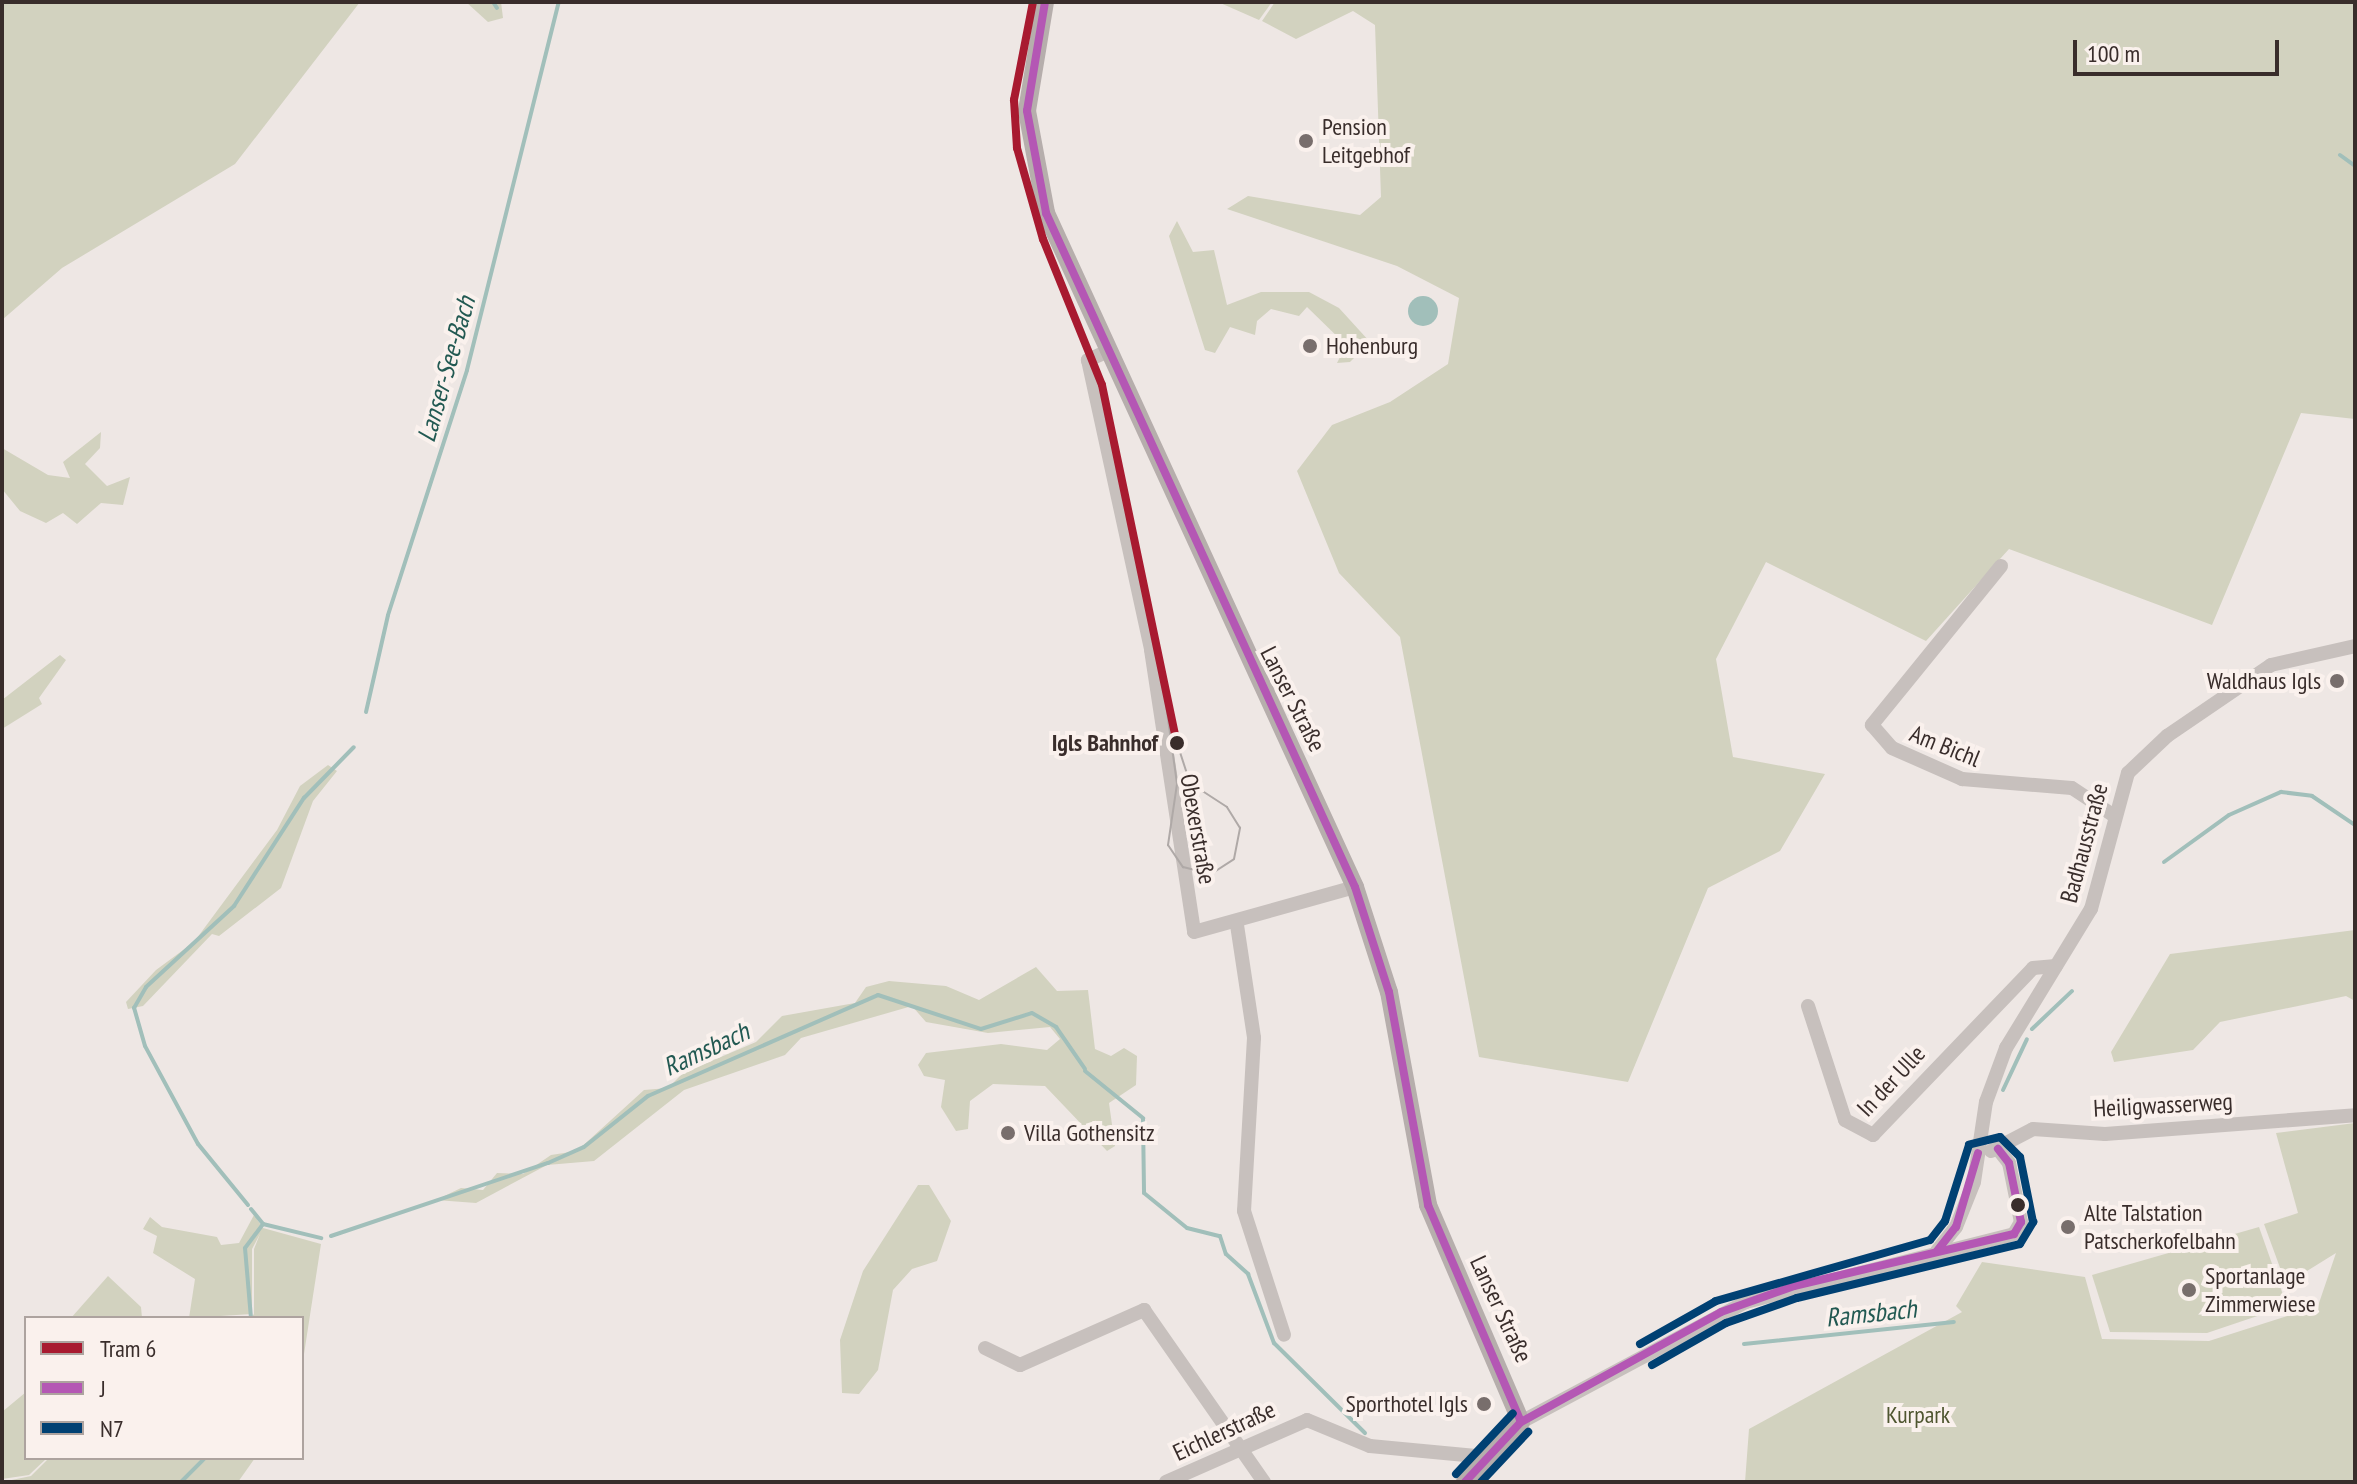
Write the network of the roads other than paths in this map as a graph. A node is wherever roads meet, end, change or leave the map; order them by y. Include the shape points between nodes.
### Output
1 (1045, 2) edge
2 (1106, 352) junction
3 (2001, 566) dead end
4 (2355, 646) edge
5 (2113, 815) junction
6 (1355, 887) junction
7 (1237, 925) junction
8 (2056, 966) junction
9 (1808, 1006) dead end
10 (2355, 1115) edge
11 (1998, 1149) junction
12 (1978, 1153) junction
13 (1937, 1251) junction
14 (1284, 1335) dead end
15 (985, 1348) dead end
16 (1521, 1422) junction
17 (1241, 1448) junction
18 (1486, 1457) junction
19 (1166, 1482) edge
20 (1264, 1482) edge
21 (1465, 1482) edge

1 - 2 main road, Lanser Straße via 1027,111 1031,154 1046,213
2 - 6 main road, Lanser Straße
2 - 7 street, Obexerstraße via 1088,360 1151,650 1194,932
3 - 5 street, Am Bichl via 1872,725 1892,748 1962,779 2072,788
4 - 5 street, Badhausstraße via 2292,656 2220,698 2137,761
5 - 8 street, Badhausstraße via 2091,909
6 - 7 street, Obexerstraße
6 - 16 main road, Lanser Straße via 1389,992 1428,1205
7 - 14 street via 1254,1038 1240,1180
8 - 9 street, In der Ulle via 2033,968 1873,1135 1845,1120
8 - 12 street, Badhausstraße via 1997,1069
10 - 11 street, Heiligwasserweg via 2105,1134 2033,1129
11 - 12 street, Heiligwasserweg
11 - 13 street via 2009,1163 2019,1229
12 - 13 street, Badhausstraße via 1960,1219
13 - 16 street via 1728,1309
15 - 17 street via 1020,1365 1144,1310
16 - 18 main road
17 - 18 street, Eichlerstraße via 1307,1420 1370,1446
17 - 19 street, Eichlerstraße
17 - 20 street
18 - 21 main road

